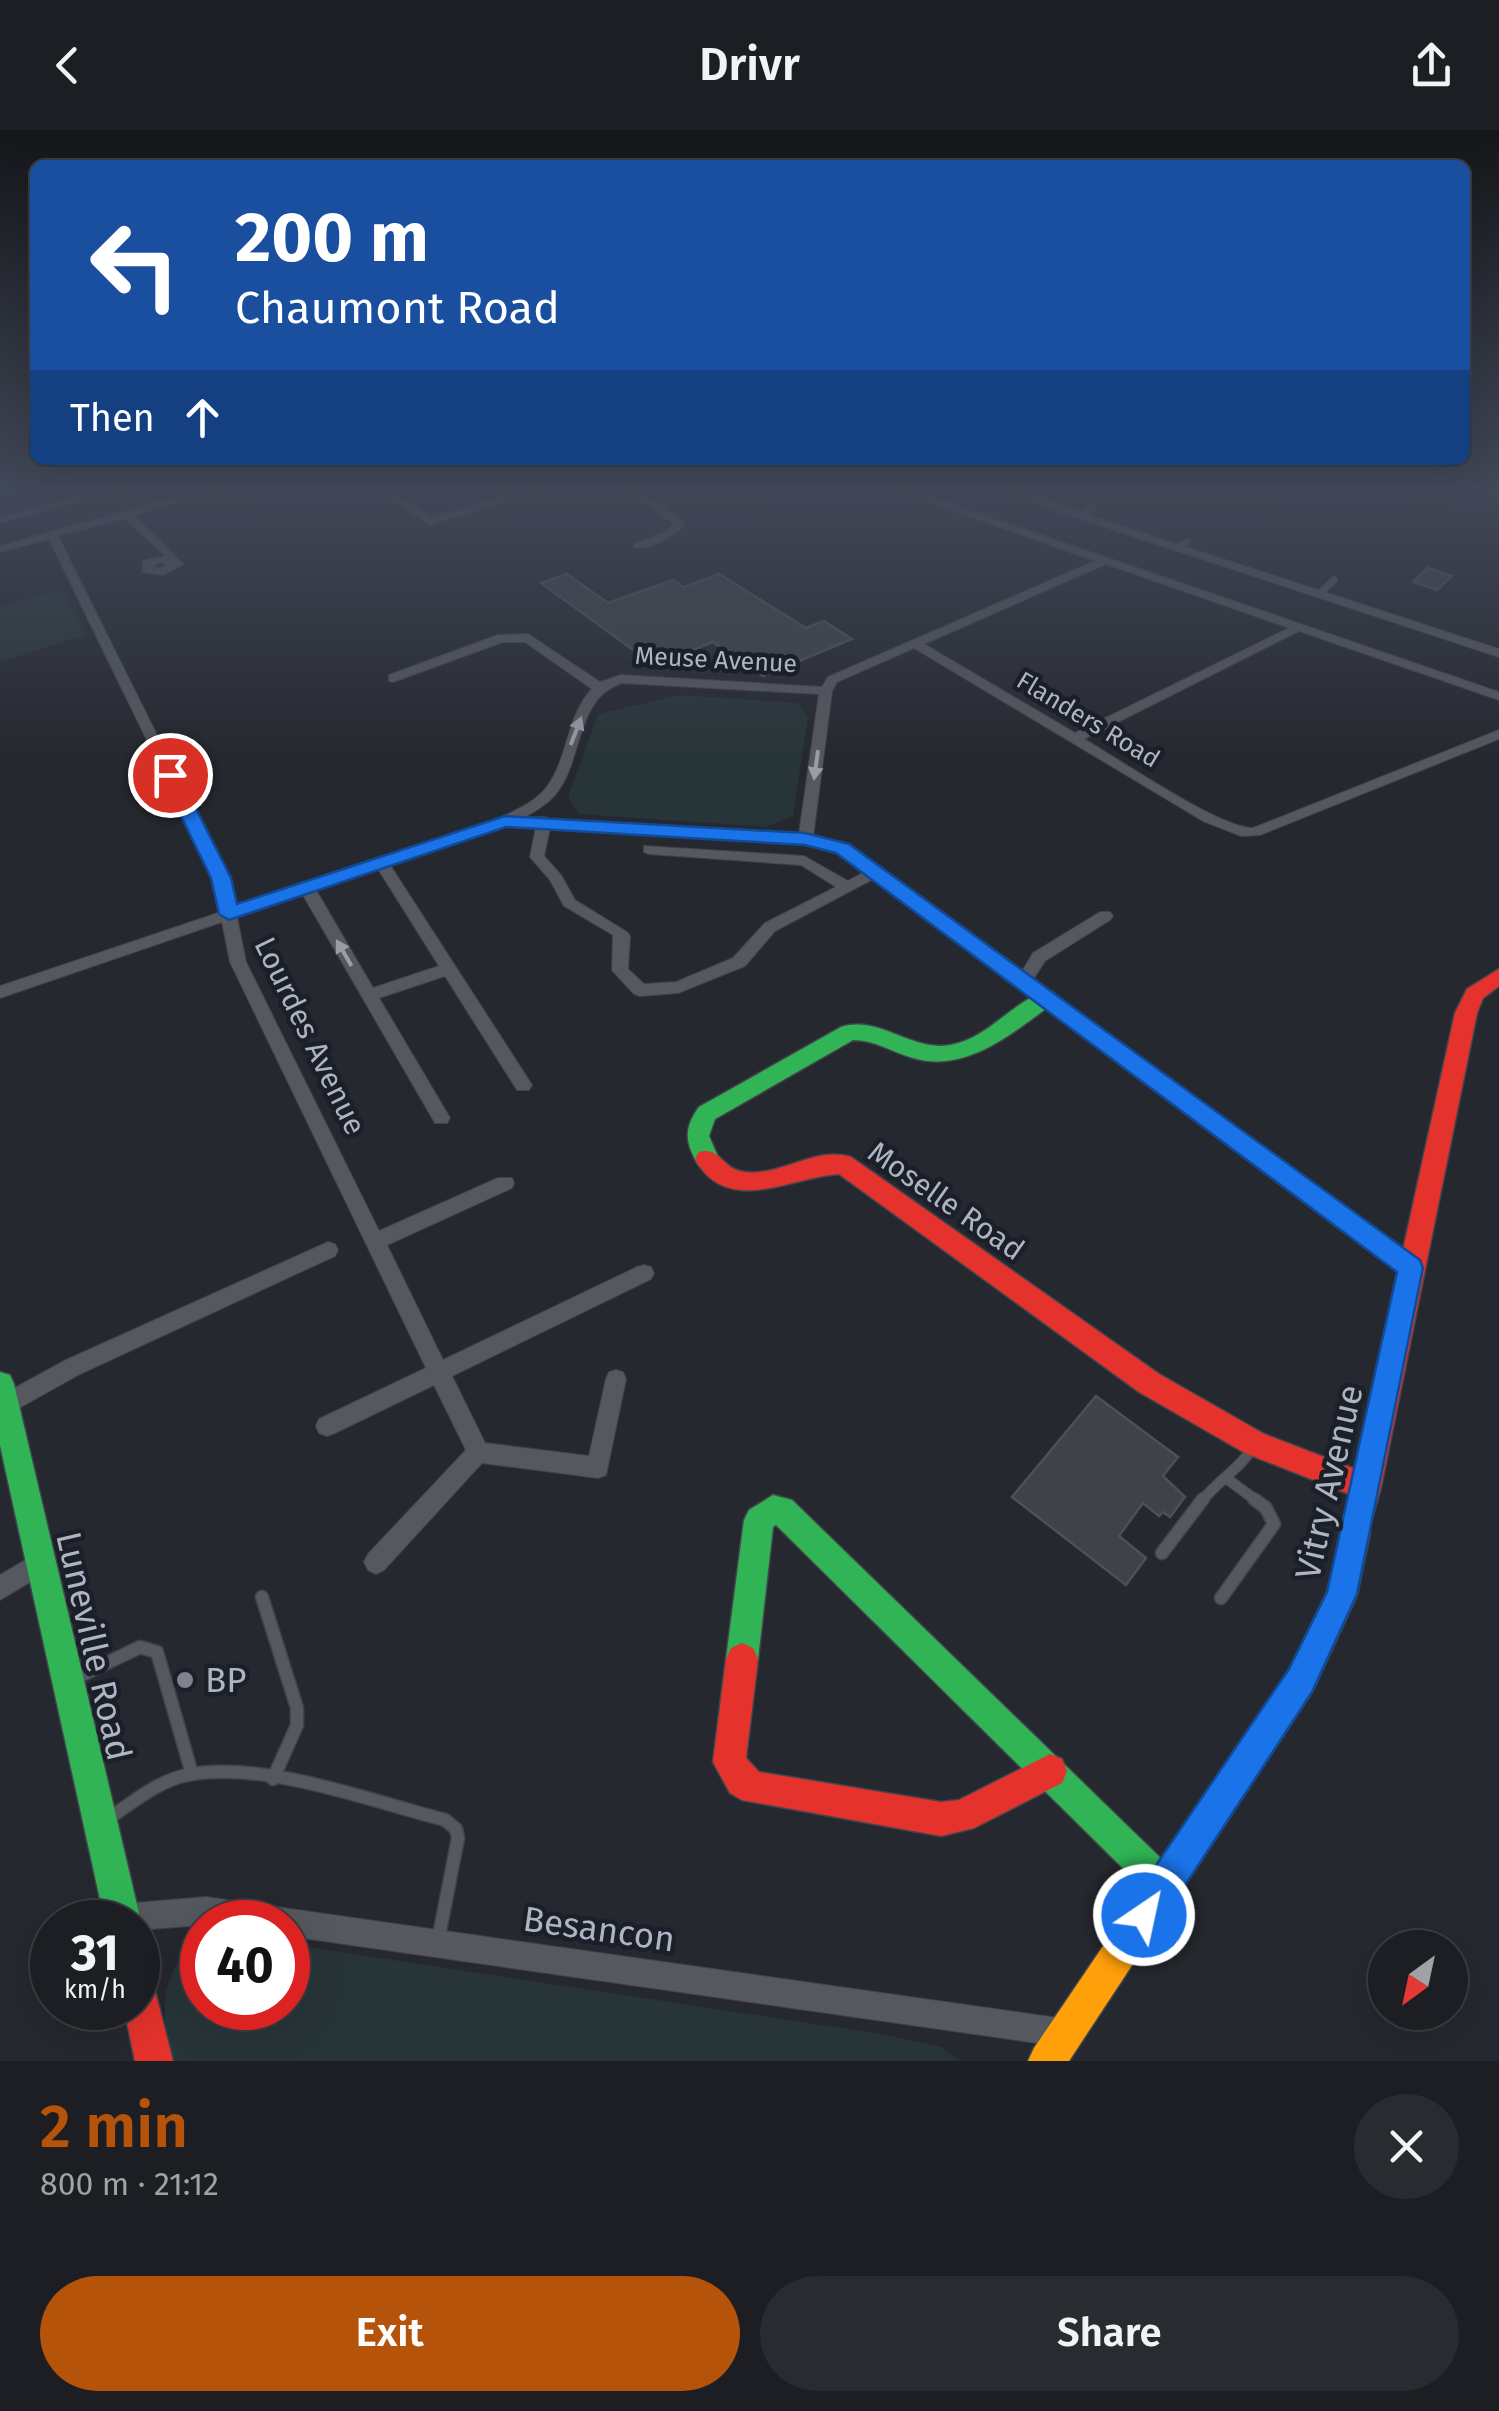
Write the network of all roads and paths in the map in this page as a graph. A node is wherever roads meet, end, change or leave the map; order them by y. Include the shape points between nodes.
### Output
1 (78, 579) edge
2 (1062, 579) edge
3 (1157, 579) edge
4 (1278, 579) edge
5 (1334, 580) dead end
6 (1320, 594) junction
7 (1298, 627) junction
8 (914, 643) junction
9 (1499, 654) edge
10 (393, 678) dead end
11 (598, 687) junction
12 (826, 691) junction
13 (1499, 696) edge
14 (1499, 734) edge
15 (1076, 738) junction
16 (552, 789) junction
17 (544, 821) junction
18 (505, 822) junction
19 (580, 824) junction
20 (805, 839) junction
21 (649, 849) dead end
22 (382, 864) junction
23 (878, 871) junction
24 (846, 886) junction
25 (307, 888) junction
26 (229, 914) junction
27 (1104, 916) dead end
28 (450, 969) junction
29 (1499, 976) edge
30 (1025, 980) junction
31 (0, 992) edge
32 (369, 996) junction
33 (1048, 998) junction
34 (523, 1085) dead end
35 (440, 1118) dead end
36 (505, 1184) dead end
37 (376, 1241) junction
38 (328, 1250) dead end
39 (1410, 1268) junction
40 (644, 1273) dead end
41 (438, 1373) junction
42 (616, 1380) dead end
43 (2, 1394) edge
44 (327, 1426) dead end
45 (1255, 1444) junction
46 (478, 1452) junction
47 (1226, 1478) junction
48 (1367, 1487) junction
49 (1162, 1553) dead end
50 (376, 1562) dead end
51 (39, 1564) junction
52 (0, 1588) edge
53 (262, 1597) dead end
54 (1221, 1598) dead end
55 (66, 1682) junction
56 (1050, 1771) junction
57 (192, 1774) junction
58 (273, 1779) junction
59 (100, 1824) junction
60 (1164, 1886) junction
61 (117, 1900) edge
62 (160, 1916) edge
63 (438, 1944) junction
64 (147, 2030) edge
65 (1065, 2033) junction
66 (154, 2061) edge
67 (1047, 2061) edge

1 - 26 street, Lourdes Avenue via 221,878
2 - 8 street, Meuse Avenue
3 - 7 street
4 - 6 street
5 - 6 lane
6 - 9 street
7 - 13 street
7 - 15 street
8 - 12 street, Meuse Avenue via 832,680
8 - 15 street, Flanders Road
10 - 11 street via 520,636
11 - 12 street, Meuse Avenue via 621,679
16 -> 11 street, Meuse Avenue
12 -> 20 street, Meuse Avenue
14 - 15 street, Flanders Road via 1254,832 1208,818
16 - 18 street
16 - 19 street via 552,808
17 - 18 street
17 - 19 street
17 - 24 street via 537,857 570,903 622,936 620,970 640,990 678,987 739,962 770,927
18 - 22 street
19 - 20 street
20 - 23 street via 842,848
21 - 24 street via 804,861
22 - 25 street
22 - 28 street
23 - 24 street
23 - 30 street
25 - 26 street
32 -> 25 street
26 - 31 street
26 - 37 street, Lourdes Avenue via 238,962
27 - 30 street via 1039,957
28 - 32 street
28 - 34 street
29 - 39 street, Vitry Avenue via 1474,994 1466,1013
30 - 33 street
32 - 35 street
33 - 39 street
33 - 45 street, Moselle Road via 948,1055 916,1052 873,1031 849,1032 707,1114 698,1124 697,1142 722,1176 744,1186 819,1162 843,1164 1149,1382
36 - 37 street
37 - 41 street, Lourdes Avenue
38 - 43 street
39 - 48 street, Vitry Avenue
40 - 41 street
41 - 44 street
41 - 46 street, Lourdes Avenue
42 - 46 street via 598,1468
43 - 51 street, Luneville Road
45 - 47 lane
45 - 48 street, Moselle Road
46 - 50 street
47 - 49 lane via 1214,1484
47 - 54 lane via 1266,1508 1274,1524
48 - 60 street, Vitry Avenue via 1342,1594 1301,1680
51 - 52 street
51 - 55 street, Luneville Road
53 - 58 lane via 297,1708 297,1725
55 - 57 lane via 140,1646 158,1652
55 - 59 street, Luneville Road
56 - 56 street via 782,1510 759,1520 730,1762 742,1782 953,1819
56 - 60 street
57 - 58 lane
57 - 59 lane via 163,1784
58 - 63 lane via 445,1820 456,1829
59 - 61 street, Luneville Road
60 - 65 street, Vitry Avenue
62 - 63 street, Besancon via 206,1911
63 - 65 street, Besancon
64 - 66 street
65 - 67 street, Vitry Avenue

